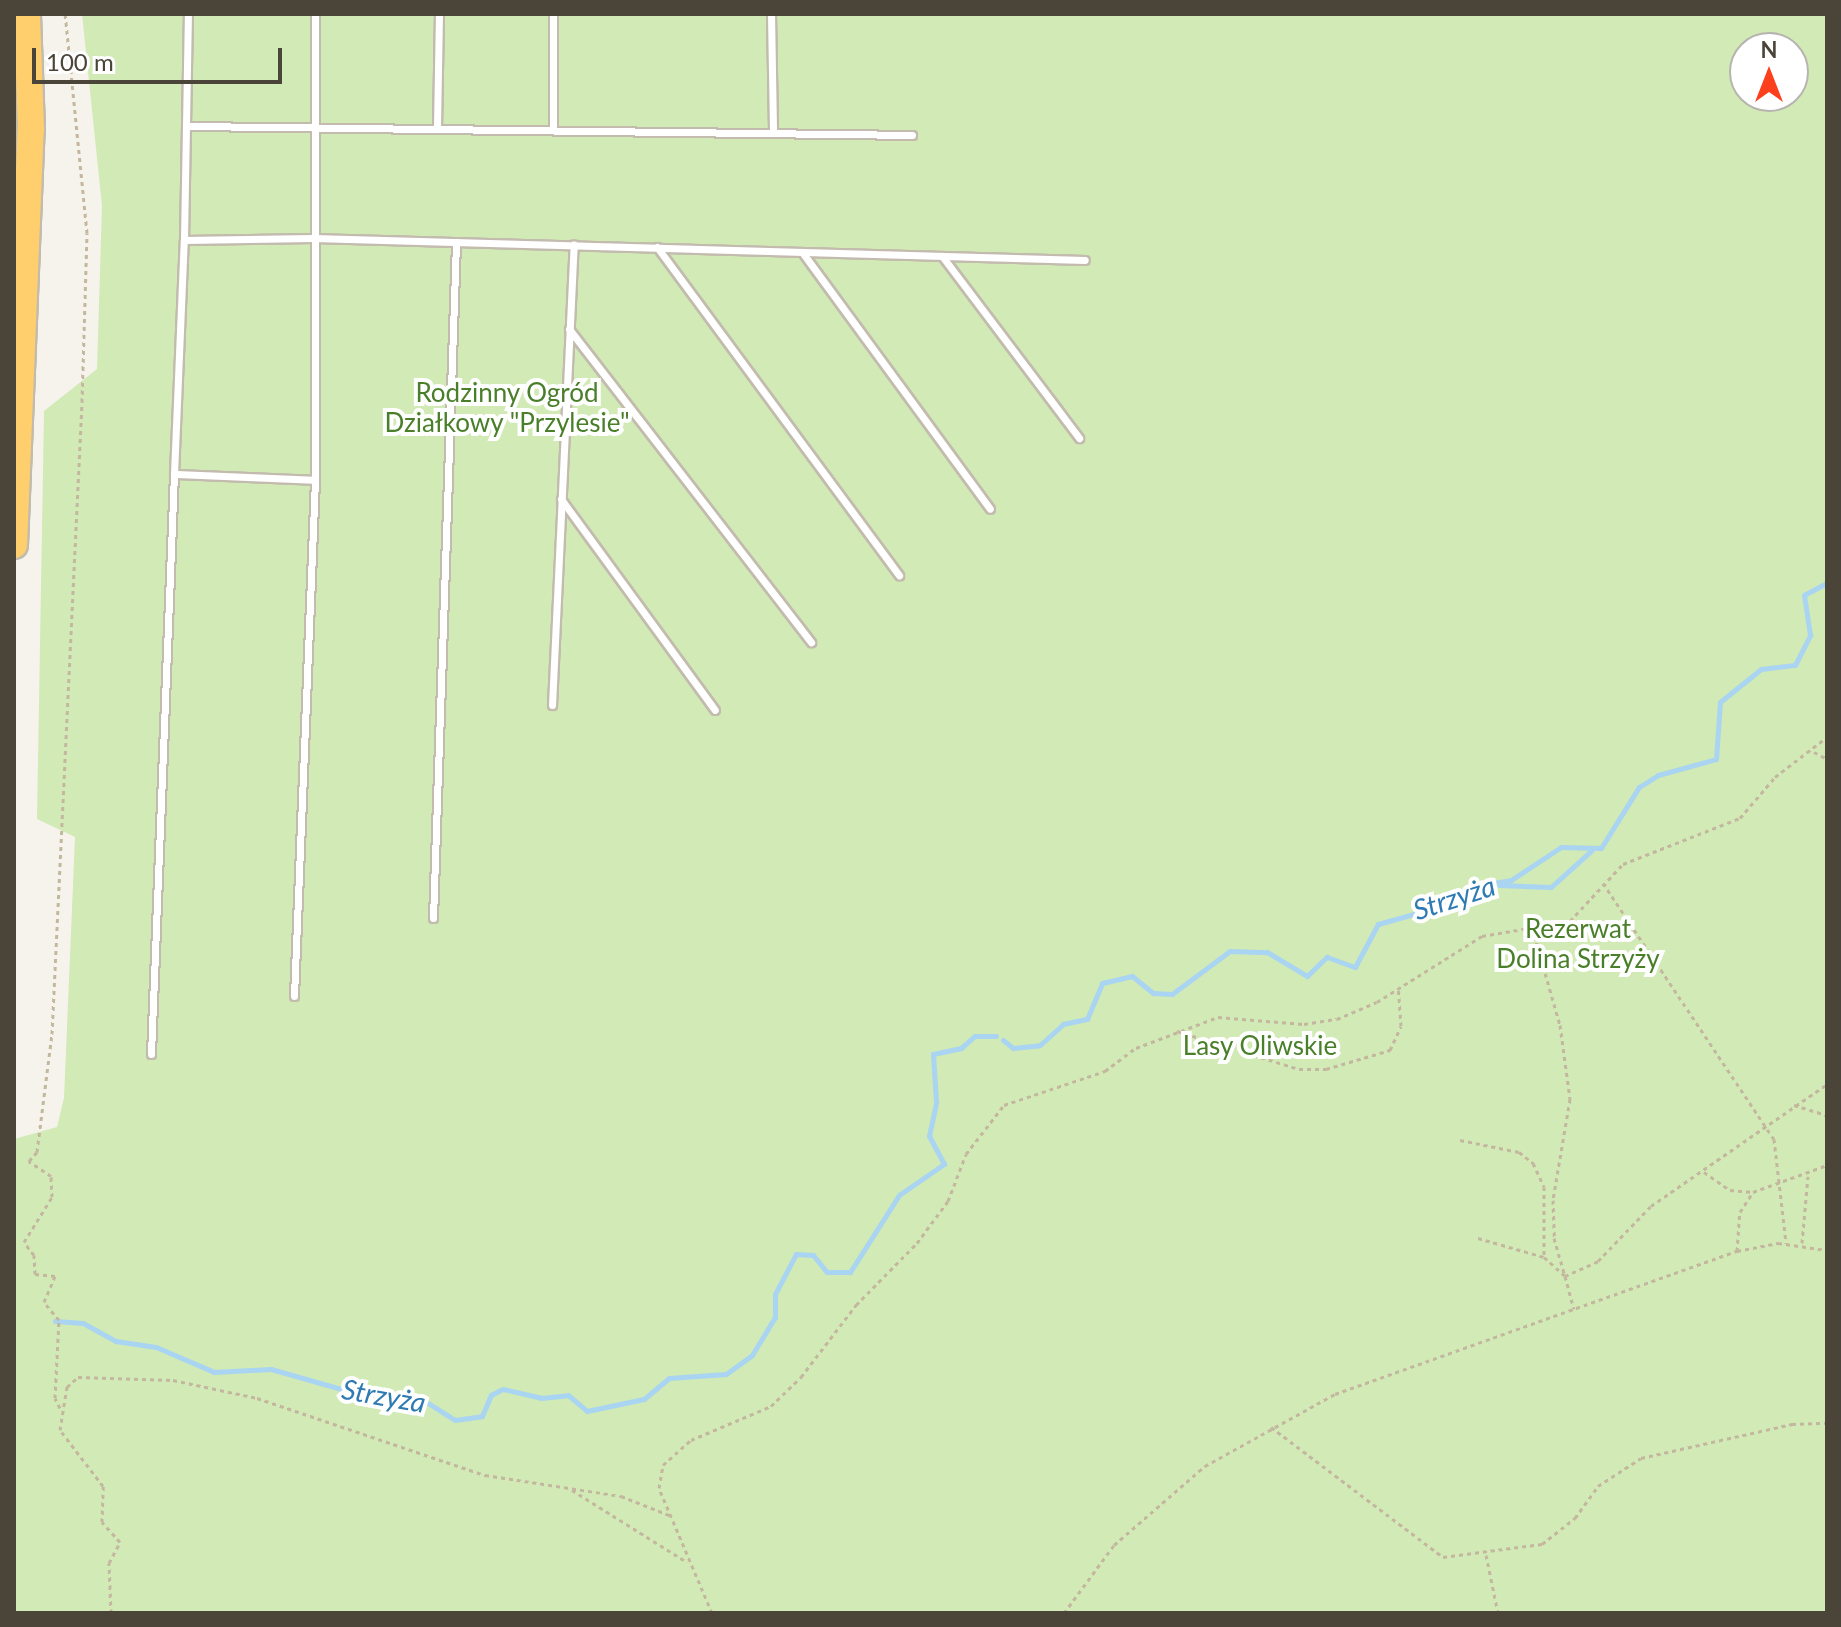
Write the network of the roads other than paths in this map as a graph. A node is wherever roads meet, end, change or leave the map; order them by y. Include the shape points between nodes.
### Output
1 (27, 14) edge
2 (188, 14) edge
3 (315, 14) edge
4 (439, 14) edge
5 (553, 14) edge
6 (771, 14) edge
7 (315, 124) junction
8 (190, 126) junction
9 (553, 126) junction
10 (437, 127) junction
11 (773, 132) junction
12 (912, 135) dead end
13 (313, 238) junction
14 (184, 240) junction
15 (456, 242) junction
16 (574, 245) junction
17 (657, 247) junction
18 (802, 252) junction
19 (942, 256) junction
20 (1085, 260) dead end
21 (569, 329) junction
22 (1079, 438) dead end
23 (174, 474) junction
24 (315, 480) junction
25 (561, 499) junction
26 (990, 509) dead end
27 (14, 545) edge
28 (899, 575) dead end
29 (811, 642) dead end
30 (552, 705) dead end
31 (715, 710) dead end
32 (433, 918) dead end
33 (294, 996) dead end
34 (151, 1054) dead end

1 - 27 highway via 31,130
2 - 8 lane
3 - 7 lane
4 - 10 lane
5 - 9 lane
6 - 11 lane
7 - 8 lane
7 - 10 lane
7 - 13 lane
8 - 14 lane
9 - 10 lane
9 - 11 lane
11 - 12 lane
13 - 14 lane
13 - 15 lane
13 - 24 lane
14 - 23 lane
15 - 16 lane
15 - 32 lane
16 - 17 lane
16 - 21 lane
17 - 18 lane
17 - 28 lane
18 - 19 lane
18 - 26 lane
19 - 20 lane
19 - 22 lane
21 - 25 lane
21 - 29 lane
23 - 24 lane
23 - 34 lane
24 - 33 lane
25 - 30 lane
25 - 31 lane

